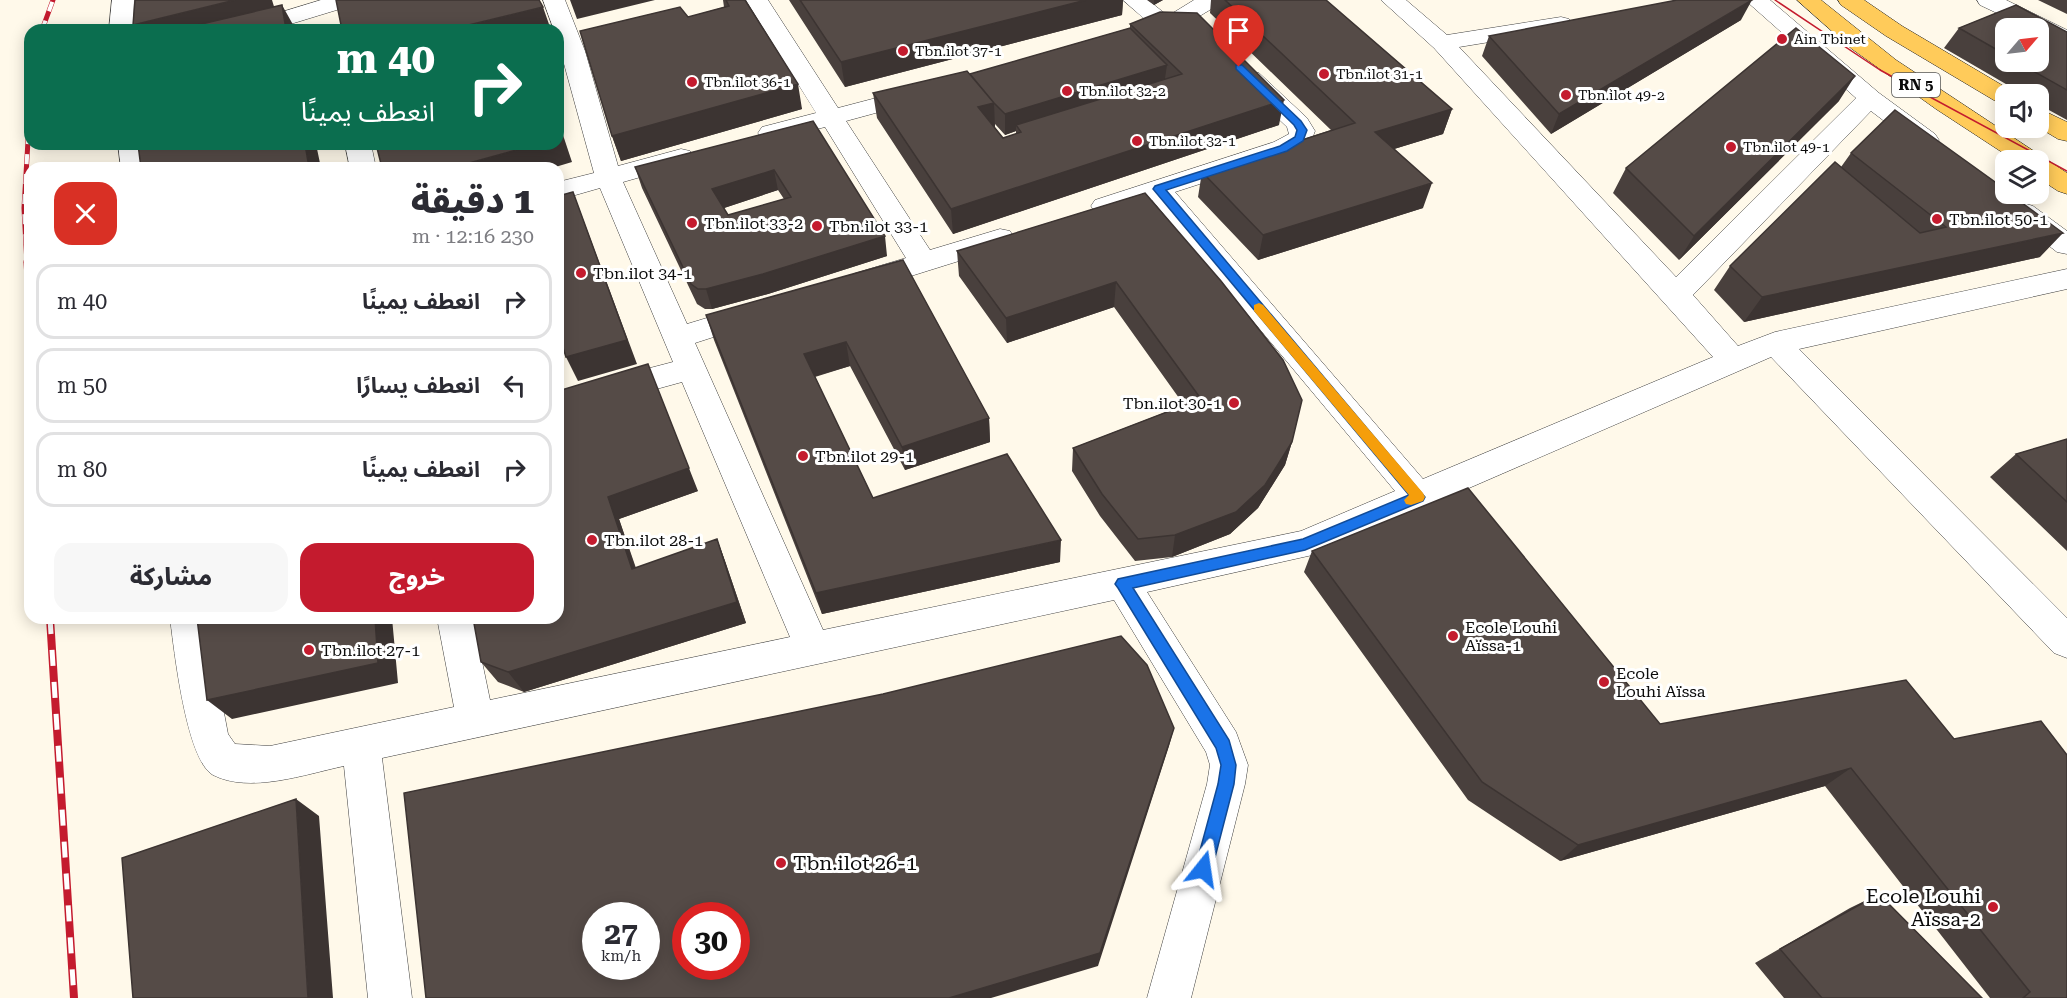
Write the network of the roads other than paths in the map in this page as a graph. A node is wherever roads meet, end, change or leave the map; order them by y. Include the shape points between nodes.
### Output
1 (123, 0) edge
2 (554, 0) edge
3 (1134, 0) edge
4 (1210, 0) edge
5 (1392, 0) edge
6 (1756, 0) edge
7 (1808, 0) edge
8 (1849, 0) edge
9 (1988, 0) edge
10 (752, 2) edge
11 (330, 3) edge
12 (1581, 20) edge
13 (121, 24) edge
14 (265, 24) edge
15 (330, 24) edge
16 (1167, 26) junction
17 (1132, 36) edge
18 (1210, 39) edge
19 (2067, 39) edge
20 (1442, 43) junction
21 (576, 50) edge
22 (1234, 62) edge
23 (937, 89) edge
24 (1995, 91) edge
25 (1870, 98) junction
26 (833, 117) junction
27 (2049, 122) edge
28 (2067, 133) edge
29 (754, 138) edge
30 (2016, 150) edge
31 (698, 153) edge
32 (1945, 154) edge
33 (2049, 173) edge
34 (608, 177) junction
35 (2067, 185) edge
36 (564, 189) edge
37 (1158, 189) junction
38 (2012, 204) edge
39 (1080, 213) edge
40 (1024, 231) edge
41 (2067, 245) edge
42 (924, 262) junction
43 (2067, 279) edge
44 (834, 290) edge
45 (1676, 295) junction
46 (778, 306) edge
47 (678, 337) junction
48 (1775, 343) junction
49 (1733, 360) junction
50 (691, 368) junction
51 (564, 402) edge
52 (1419, 497) junction
53 (1123, 584) junction
54 (189, 624) edge
55 (455, 624) edge
56 (2067, 642) edge
57 (814, 650) junction
58 (476, 722) junction
59 (361, 746) junction
60 (390, 998) edge
61 (1168, 998) edge

1 - 13 street
2 - 21 street
3 - 16 street
4 - 16 street
5 - 20 street
6 - 25 street
7 - 30 main road, RN 5 via 1904,77
8 - 24 main road, RN 5
9 - 19 street
10 - 26 street
11 - 14 street
11 - 15 street
12 - 20 street
16 - 17 street
16 - 18 street via 1196,31
20 - 45 street
21 - 34 street
22 - 37 street via 1298,123 1302,130 1300,138 1283,148
23 - 26 street
25 - 32 street
25 - 45 street
26 - 29 street
26 - 42 street
27 - 28 main road
31 - 34 street
33 - 35 main road
34 - 36 street
34 - 47 street
37 - 39 street
37 - 52 street
38 - 41 street
40 - 42 street
42 - 44 street
43 - 48 street
45 - 49 street
46 - 47 street
47 - 50 street
48 - 49 street
48 - 56 street
49 - 52 street
50 - 51 street
50 - 57 street
52 - 53 street via 1305,544
53 - 57 street
53 - 61 street via 1223,745 1228,765
54 - 59 street via 210,741 224,761 270,764
55 - 58 street
57 - 58 street
58 - 59 street
59 - 60 street

